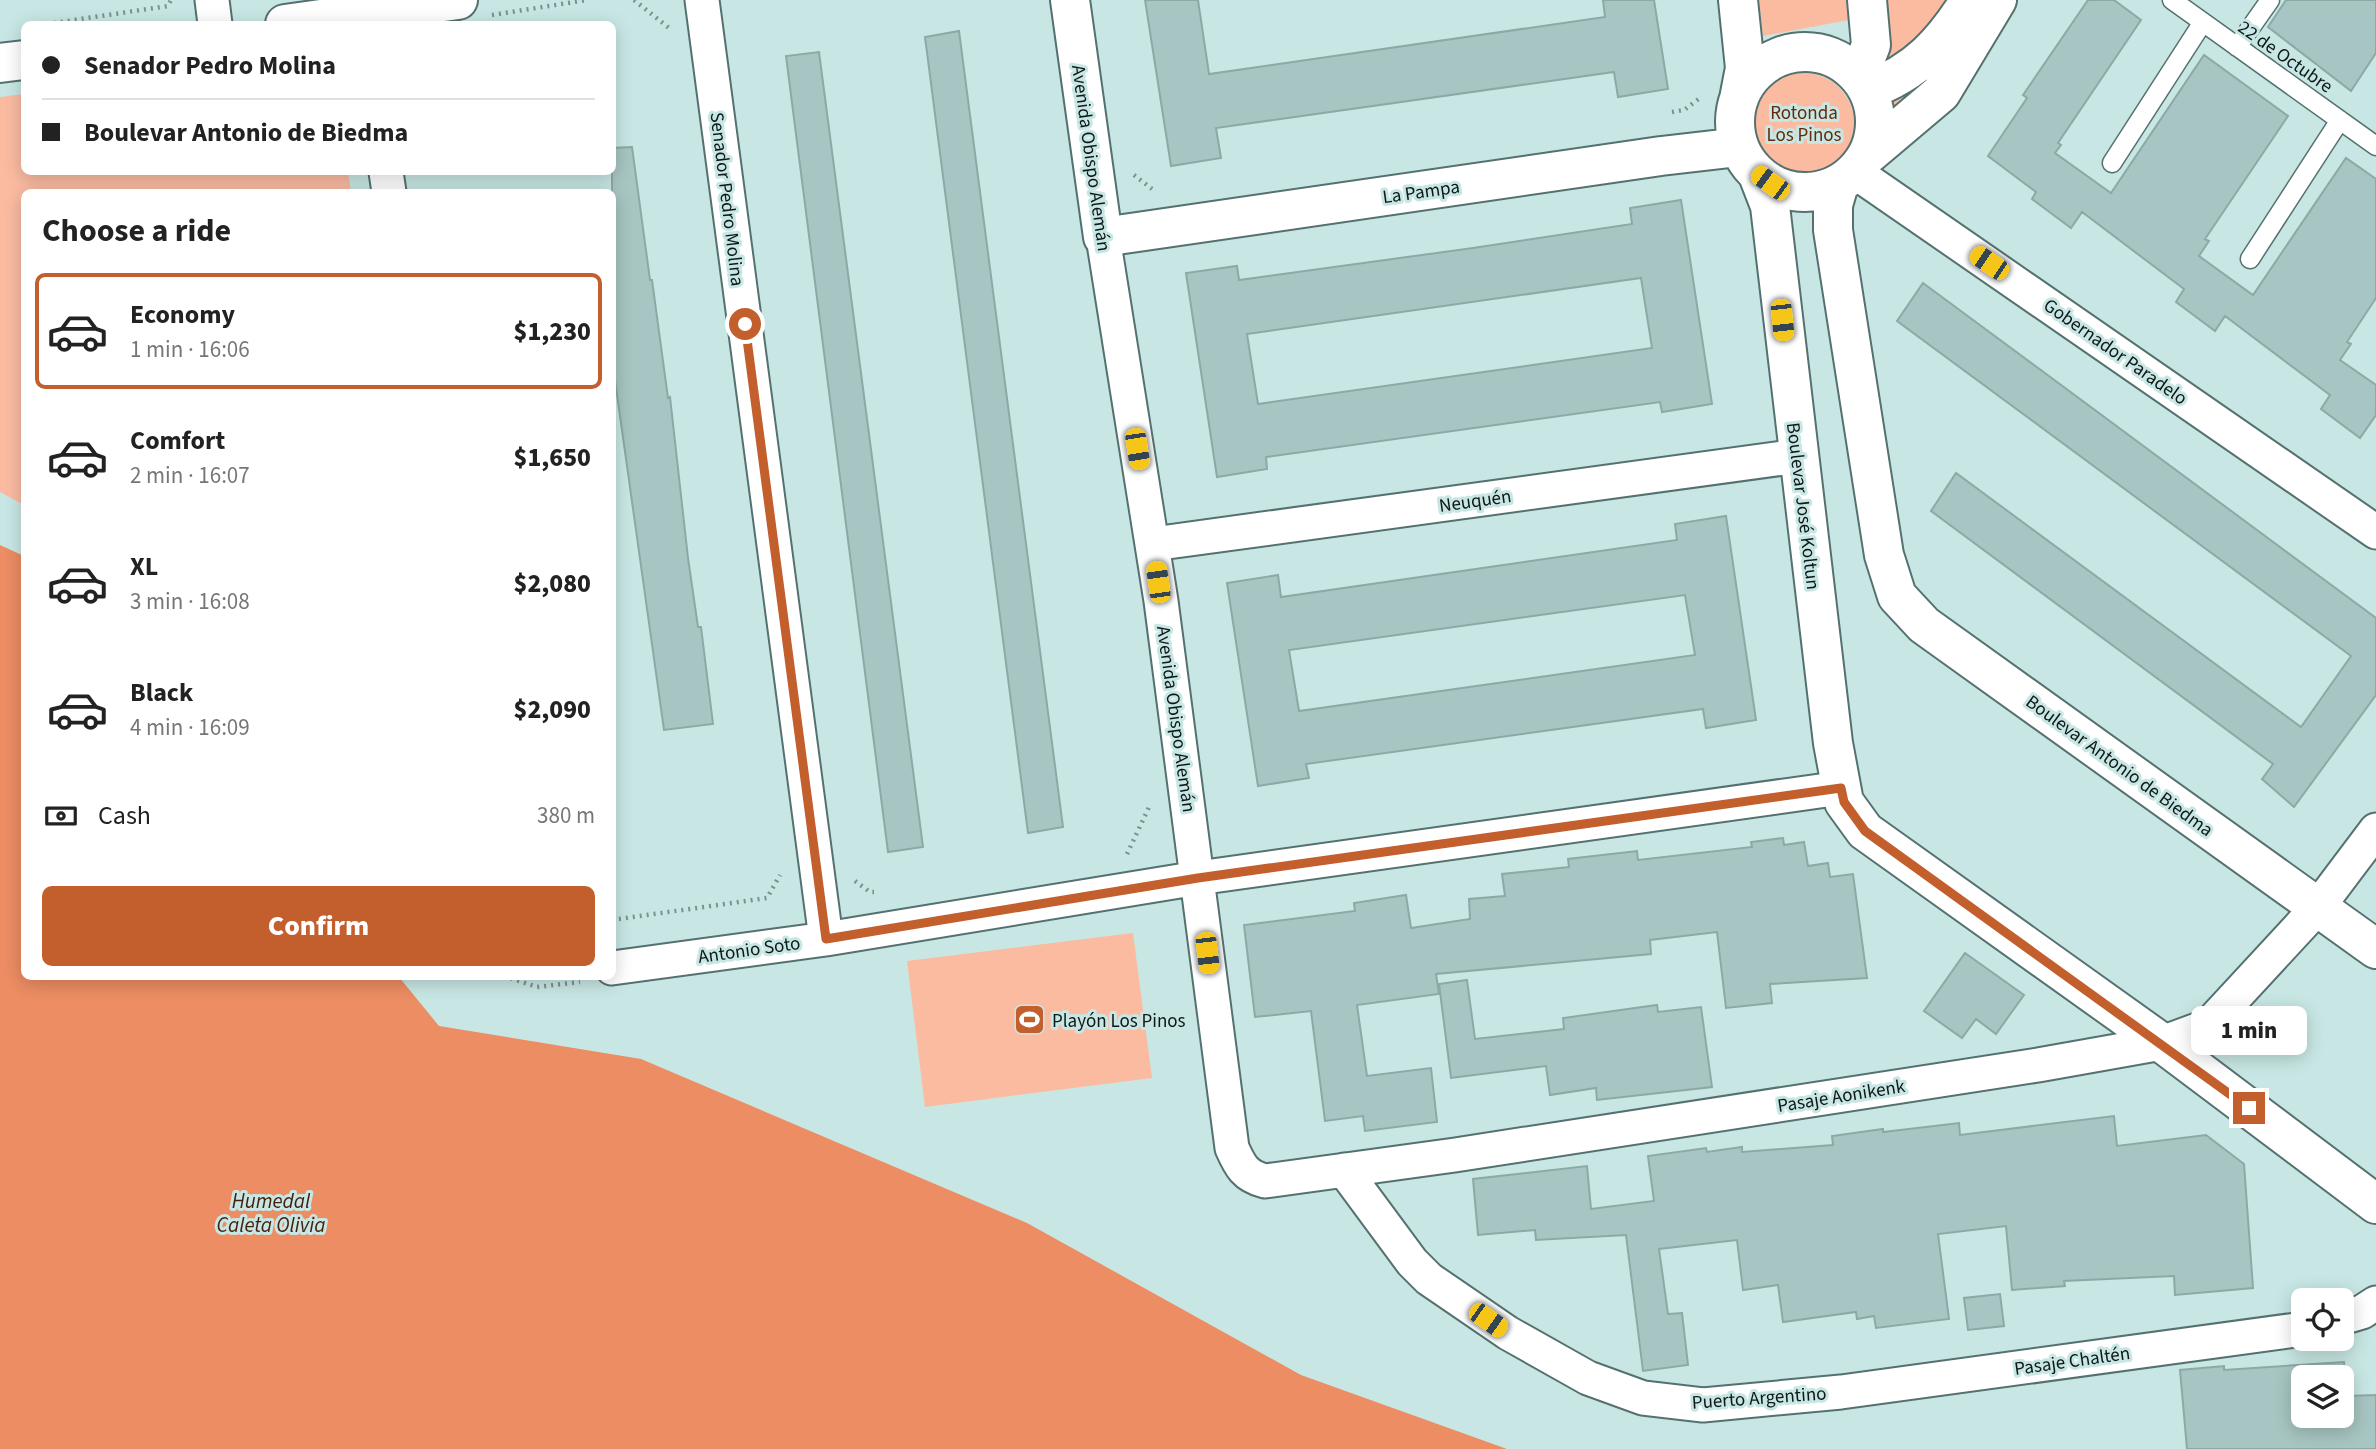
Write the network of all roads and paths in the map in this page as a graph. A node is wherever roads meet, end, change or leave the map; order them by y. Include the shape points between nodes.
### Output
1 (171, 0) edge
2 (212, 0) edge
3 (587, 0) edge
4 (634, 0) edge
5 (702, 0) edge
6 (1070, 0) edge
7 (1738, 0) edge
8 (1867, 0) edge
9 (1970, 0) edge
10 (1997, 0) edge
11 (2172, 0) edge
12 (2270, 0) edge
13 (470, 8) edge
14 (364, 13) edge
15 (67, 21) edge
16 (215, 21) edge
17 (307, 21) edge
18 (2203, 22) junction
19 (679, 36) dead end
20 (2237, 47) junction
21 (21, 60) edge
22 (0, 63) edge
23 (1864, 83) junction
24 (1723, 95) junction
25 (1664, 114) dead end
26 (2340, 120) junction
27 (2376, 146) edge
28 (1749, 161) junction
29 (2112, 163) dead end
30 (1855, 170) junction
31 (1131, 172) dead end
32 (1154, 191) dead end
33 (1103, 237) junction
34 (2250, 259) dead end
35 (1798, 456) junction
36 (2376, 532) edge
37 (1153, 544) junction
38 (1841, 788) junction
39 (1150, 797) dead end
40 (2376, 830) edge
41 (1115, 858) dead end
42 (784, 867) dead end
43 (851, 878) dead end
44 (1198, 878) junction
45 (878, 891) dead end
46 (2318, 907) junction
47 (616, 919) edge
48 (826, 939) junction
49 (2376, 949) edge
50 (616, 967) edge
51 (567, 980) edge
52 (568, 984) dead end
53 (2162, 1042) junction
54 (1232, 1149) joint
55 (1344, 1170) junction
56 (2376, 1204) edge
57 (2376, 1303) edge
58 (2354, 1314) edge
59 (2291, 1331) edge
60 (1841, 1392) joint

1 - 15 path via 168,6
2 - 16 street
3 - 13 path
4 - 19 path
5 - 48 street, Senador Pedro Molina
6 - 33 street, Avenida Obispo Alemán
7 - 24 street via 1745,68
8 - 23 street via 1871,45
9 - 23 street via 1927,57 1895,80
10 - 30 street via 1941,93
11 - 18 lane, 22 de Octubre
12 - 20 lane
13 - 14 street
14 - 17 street
18 - 20 lane, 22 de Octubre
18 - 29 lane
20 - 26 lane, 22 de Octubre
21 - 22 street
23 - 24 street via 1846,64 1829,56 1786,54
23 - 30 street via 1875,108 1875,133
24 - 25 path
24 - 28 street
26 - 27 lane, 22 de Octubre
26 - 34 lane
28 - 30 street via 1780,188 1799,192 1819,192
28 - 33 street, La Pampa via 1661,156
28 - 35 street, Boulevar José Koltun via 1770,206
30 - 36 street, Gobernador Paradelo
30 - 46 street, Boulevar Antonio de Biedma via 1833,205 1833,230 1886,559 1898,596 1924,625
31 - 32 path
33 - 37 street, Avenida Obispo Alemán
35 - 37 street, Neuquén
35 - 38 street, Boulevar José Koltun
37 - 44 street, Avenida Obispo Alemán
38 - 44 street, Antonio Soto
38 - 53 street, Boulevar José Koltun via 1844,802 1865,831
39 - 41 path via 1151,804 1126,856
40 - 46 street, Pasaje Aonikenk
42 - 47 path via 767,898
43 - 45 path via 870,892
44 - 48 street, Antonio Soto
44 - 54 street, Avenida Obispo Alemán
46 - 49 street, Boulevar Antonio de Biedma
46 - 53 street, Pasaje Aonikenk via 2208,1026
48 - 50 street, Antonio Soto
51 - 52 path
53 - 55 street, Pasaje Aonikenk
53 - 56 street
54 - 55 street, Pasaje Aonikenk via 1241,1168 1265,1181
55 - 60 street, Puerto Argentino via 1429,1279 1508,1333 1588,1378 1643,1398 1703,1405
57 - 58 street
59 - 60 street, Pasaje Chaltén

